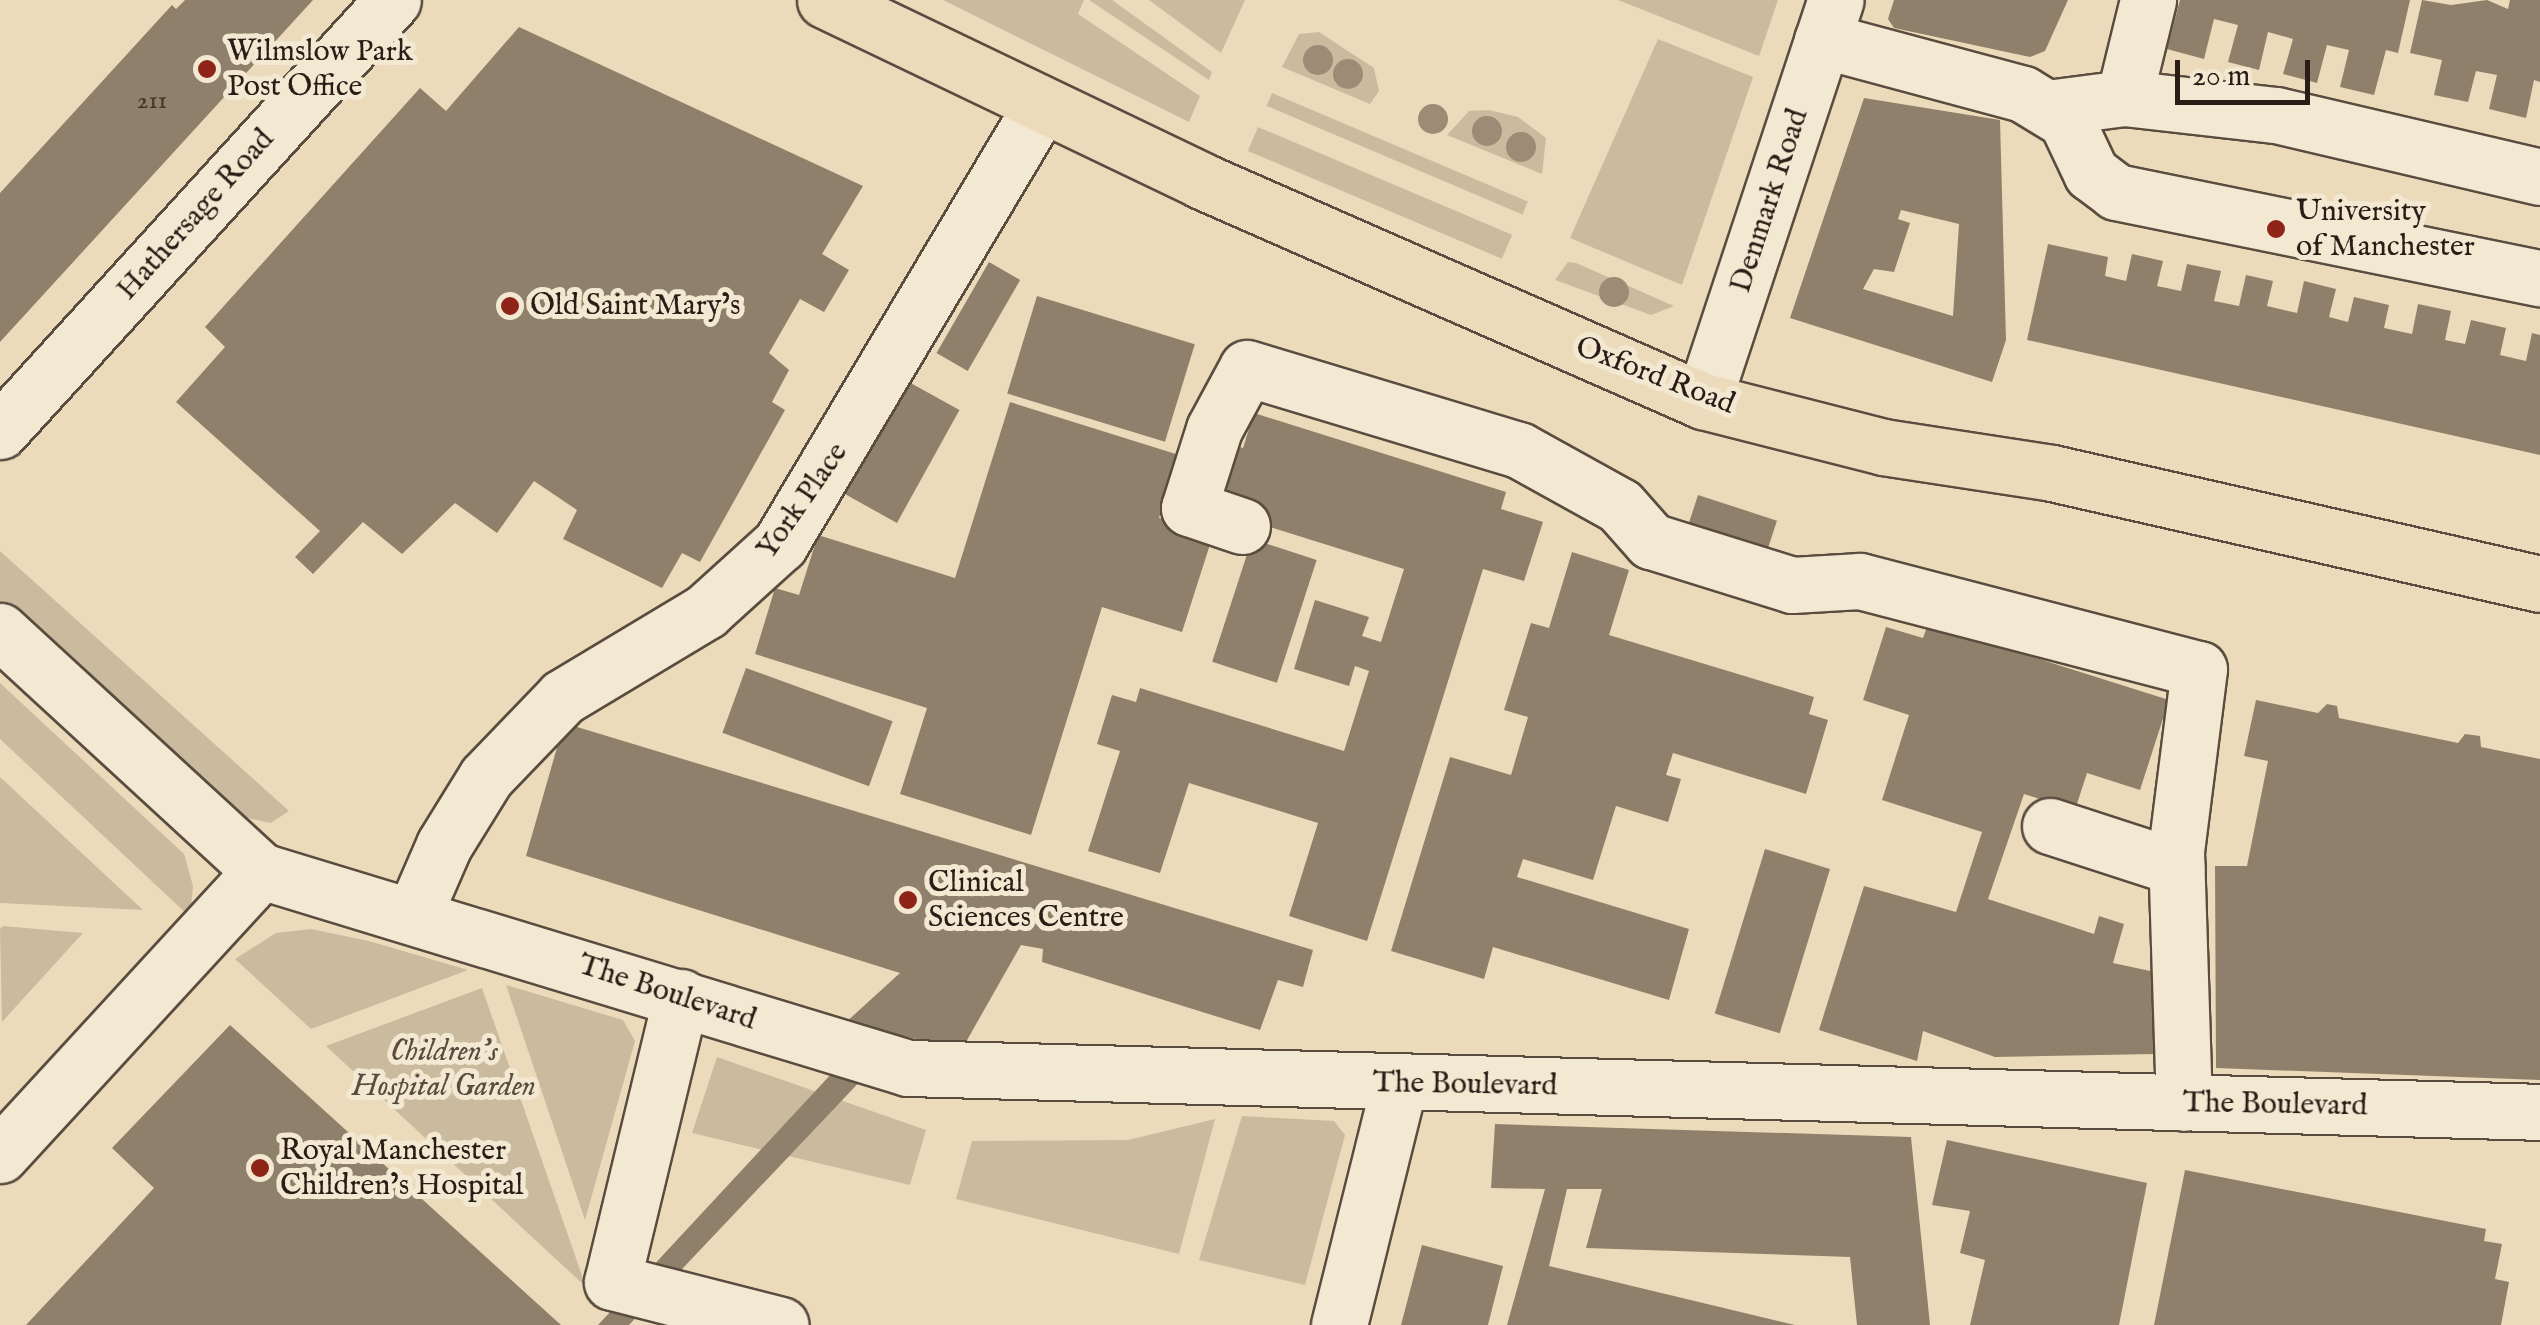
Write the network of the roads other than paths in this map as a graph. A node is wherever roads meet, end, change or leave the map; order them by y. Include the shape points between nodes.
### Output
1 (393, 0) edge
2 (825, 0) edge
3 (2148, 0) edge
4 (1829, 20) edge
5 (2124, 98) junction
6 (2035, 101) junction
7 (1041, 106) junction
8 (2540, 177) edge
9 (2540, 278) edge
10 (1703, 401) junction
11 (0, 431) edge
12 (1242, 526) dead end
13 (2540, 584) edge
14 (0, 631) edge
15 (2050, 826) dead end
16 (2176, 866) junction
17 (261, 871) junction
18 (414, 914) junction
19 (680, 997) junction
20 (1399, 1084) junction
21 (2184, 1103) junction
22 (2540, 1112) edge
23 (0, 1156) edge
24 (781, 1325) edge
25 (1339, 1325) edge

1 - 11 street, Hathersage Road
2 - 7 main road, Oxford Road
3 - 5 street
4 - 6 street
4 - 10 street, Denmark Road
5 - 6 street
5 - 8 street via 2276,115
6 - 9 street via 2066,120 2091,173 2116,192
7 - 10 main road, Oxford Road
7 - 18 street, York Place via 780,544 706,611 563,698 486,777 444,845
10 - 13 main road, Oxford Road via 1882,447 2052,473
12 - 16 street via 1188,508 1214,430 1247,368 1520,450 1620,506 1651,541 1792,584 1860,581 2199,670
14 - 17 street
15 - 16 street
16 - 21 street
17 - 18 street, The Boulevard
17 - 23 street
18 - 19 street, The Boulevard
19 - 20 street, The Boulevard via 908,1068
19 - 24 street via 612,1282
20 - 21 street, The Boulevard
20 - 25 street
21 - 22 street, The Boulevard

